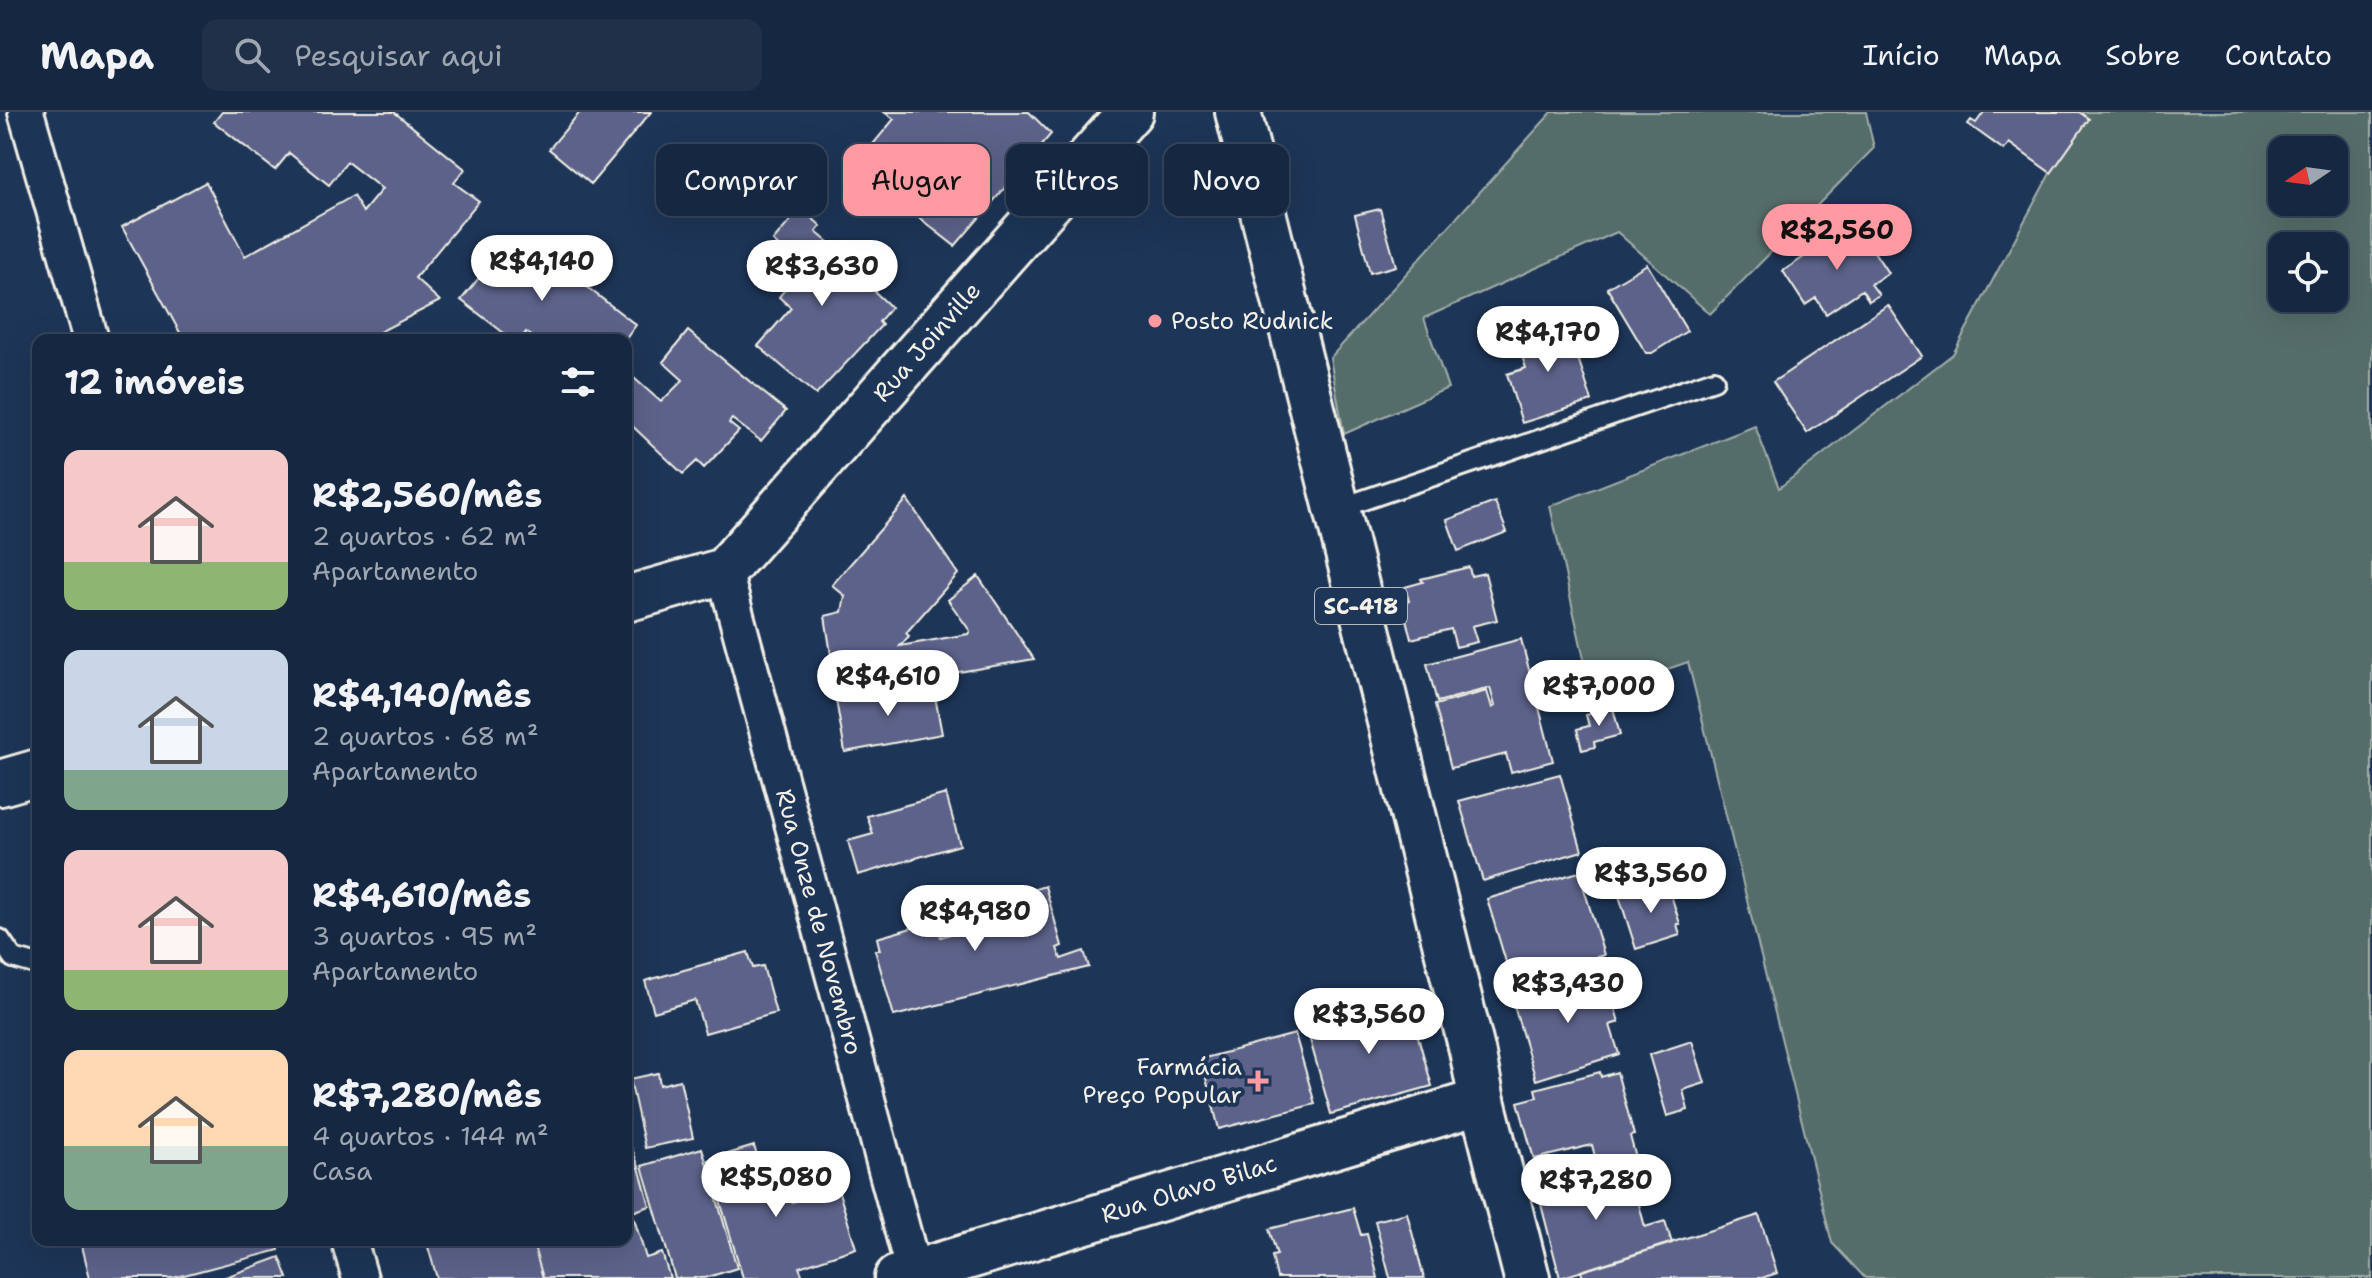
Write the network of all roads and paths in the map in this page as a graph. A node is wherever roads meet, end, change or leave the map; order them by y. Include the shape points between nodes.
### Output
1 (26, 112) edge
2 (1130, 112) edge
3 (1238, 112) edge
4 (89, 334) edge
5 (1714, 380) dead end
6 (1337, 509) junction
7 (724, 571) junction
8 (632, 597) edge
9 (32, 774) edge
10 (0, 783) edge
11 (0, 939) edge
12 (32, 963) edge
13 (1482, 1101) junction
14 (351, 1246) edge
15 (905, 1275) edge
16 (360, 1278) edge
17 (1527, 1278) edge

1 - 4 street
2 - 7 main road, Rua Joinville
3 - 6 main road, SC-418
5 - 6 lane
6 - 13 main road, SC-418
7 - 8 main road
7 - 15 street, Rua Onze de Novembro
9 - 10 main road
11 - 12 lane via 13,958
13 - 15 main road, Rua Olavo Bilac
13 - 17 main road
14 - 16 street

